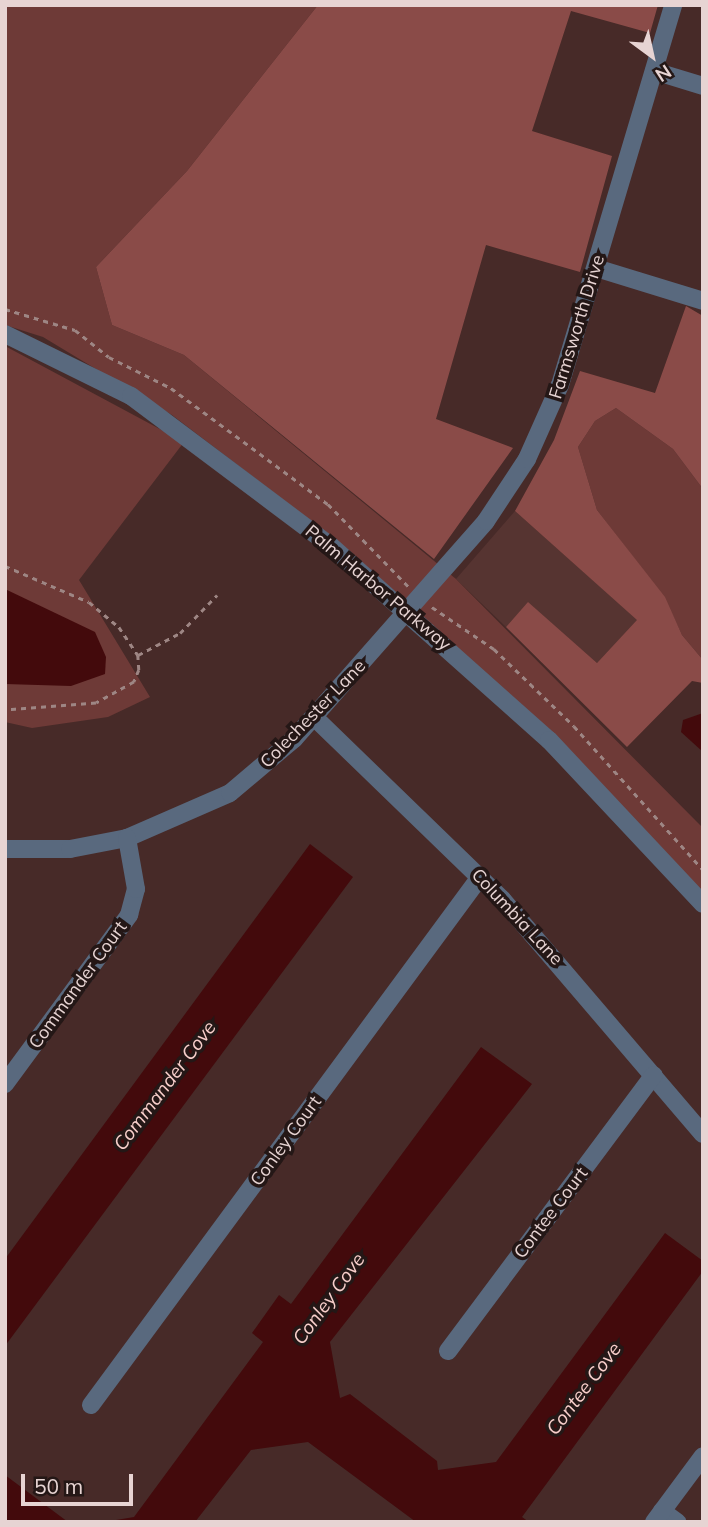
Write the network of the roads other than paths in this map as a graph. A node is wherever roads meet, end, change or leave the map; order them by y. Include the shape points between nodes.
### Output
1 (673, 5) edge
2 (654, 71) junction
3 (703, 86) edge
4 (596, 268) junction
5 (703, 301) edge
6 (5, 334) edge
7 (409, 611) junction
8 (314, 717) junction
9 (127, 838) junction
10 (5, 849) edge
11 (480, 877) junction
12 (703, 904) edge
13 (654, 1075) junction
14 (5, 1084) edge
15 (703, 1134) edge
16 (449, 1351) dead end
17 (91, 1405) dead end
18 (703, 1456) edge
19 (665, 1518) edge

1 - 2 street, Farmsworth Drive
2 - 3 street
2 - 4 street, Farmsworth Drive
4 - 5 street
4 - 7 street, Farmsworth Drive via 561,385 527,459 486,521
6 - 7 street, Palm Harbor Parkway via 81,367 163,417
7 - 8 street, Colechester Lane
7 - 12 street, Palm Harbor Parkway via 549,740
8 - 9 street, Colechester Lane via 230,793
8 - 11 street, Columbia Lane
9 - 10 street, Colechester Lane via 70,849
9 - 14 street, Commander Court via 136,890 129,915
11 - 13 street, Columbia Lane
11 - 17 street, Conley Court
13 - 15 street, Columbia Lane
13 - 16 street, Contee Court
18 - 19 street

